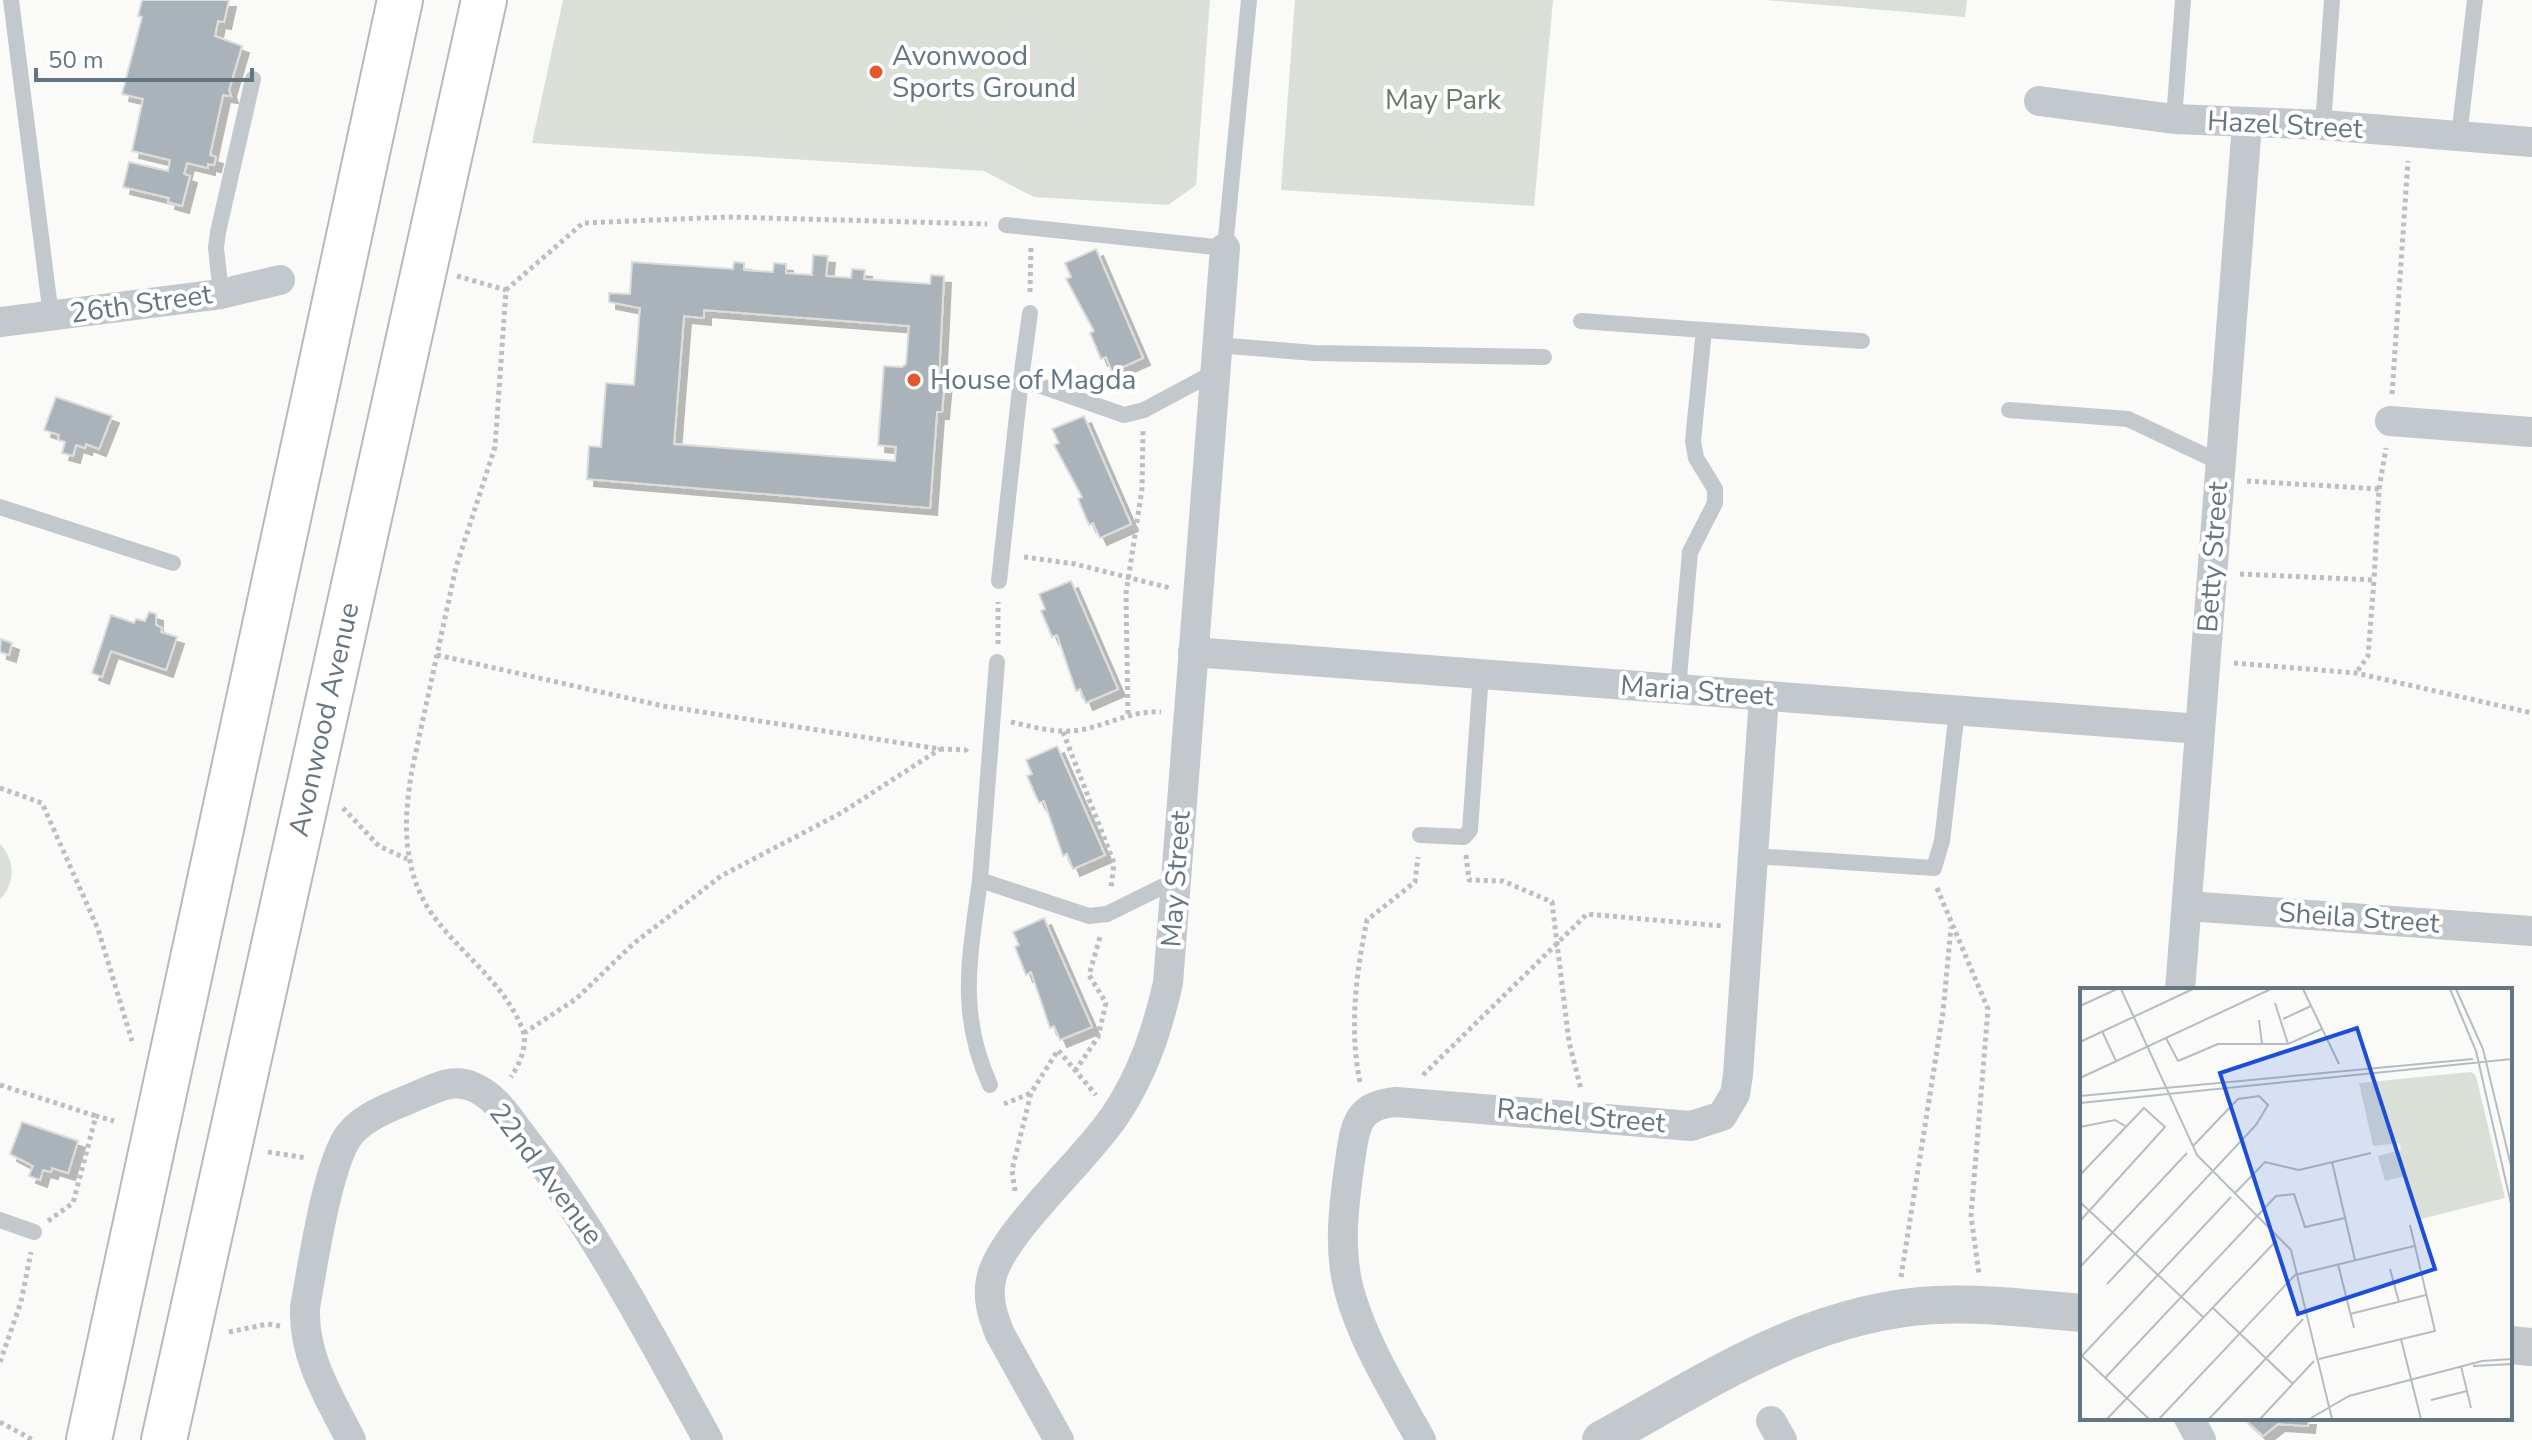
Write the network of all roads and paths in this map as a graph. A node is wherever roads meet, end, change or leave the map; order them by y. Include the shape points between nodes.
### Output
1 (11, 0) edge
2 (400, 0) edge
3 (484, 0) edge
4 (1249, 0) edge
5 (2183, 0) edge
6 (2332, 0) edge
7 (2475, 0) edge
8 (253, 79) dead end
9 (2039, 101) dead end
10 (2174, 119) junction
11 (2247, 124) junction
12 (2323, 125) junction
13 (2410, 132) junction
14 (2459, 136) junction
15 (2532, 142) edge
16 (1006, 225) joint
17 (1031, 227) junction
18 (1225, 248) junction
19 (453, 275) dead end
20 (280, 280) dead end
21 (506, 290) junction
22 (221, 294) junction
23 (1030, 313) joint
24 (51, 316) junction
25 (1581, 321) dead end
26 (0, 322) edge
27 (1704, 330) junction
28 (1862, 341) dead end
29 (1544, 357) dead end
30 (1216, 359) junction
31 (1021, 379) junction
32 (1144, 410) junction
33 (2009, 410) dead end
34 (2390, 421) junction
35 (2532, 432) edge
36 (2220, 471) junction
37 (2379, 489) junction
38 (0, 507) edge
39 (1003, 554) junction
40 (173, 563) dead end
41 (2212, 573) junction
42 (1128, 579) junction
43 (2374, 580) junction
44 (999, 581) joint
45 (1155, 587) dead end
46 (1193, 652) junction
47 (437, 655) junction
48 (2205, 661) junction
49 (997, 662) joint
50 (2356, 673) junction
51 (1481, 674) junction
52 (1678, 689) junction
53 (1764, 696) junction
54 (1146, 711) dead end
55 (1957, 711) junction
56 (2532, 713) edge
57 (1128, 714) junction
58 (994, 719) junction
59 (2200, 729) junction
60 (940, 749) junction
61 (0, 788) edge
62 (343, 808) dead end
63 (1420, 835) joint
64 (1464, 837) junction
65 (1754, 856) junction
66 (407, 859) junction
67 (1931, 870) junction
68 (980, 880) junction
69 (1174, 881) junction
70 (2187, 906) junction
71 (1951, 926) junction
72 (1749, 929) junction
73 (2532, 931) edge
74 (1558, 940) junction
75 (2180, 988) edge
76 (524, 1033) junction
77 (132, 1041) dead end
78 (1087, 1084) dead end
79 (0, 1085) edge
80 (990, 1085) dead end
81 (1031, 1093) junction
82 (496, 1102) junction
83 (1413, 1102) junction
84 (994, 1108) dead end
85 (1366, 1110) junction
86 (96, 1116) junction
87 (1588, 1117) junction
88 (114, 1121) dead end
89 (268, 1152) dead end
90 (336, 1163) junction
91 (1012, 1170) dead end
92 (0, 1220) edge
93 (34, 1232) junction
94 (1979, 1279) dead end
95 (1900, 1281) dead end
96 (2080, 1313) edge
97 (304, 1331) junction
98 (229, 1332) dead end
99 (2512, 1345) edge
100 (2532, 1347) edge
101 (0, 1362) edge
102 (2190, 1420) edge
103 (0, 1422) edge
104 (33, 1440) edge
105 (89, 1440) edge
106 (164, 1440) edge
107 (351, 1440) edge
108 (708, 1440) edge
109 (1059, 1440) edge
110 (1421, 1440) edge
111 (1601, 1440) edge
112 (2201, 1440) edge

1 - 24 lane
2 - 105 main road
3 - 106 main road, Avonwood Avenue
4 - 18 lane
5 - 10 lane
6 - 12 lane
7 - 14 lane
8 - 22 lane via 218,232
9 - 10 street, Hazel Street
10 - 11 street, Hazel Street
11 - 12 street, Hazel Street
11 - 36 street, Betty Street
12 - 13 street, Hazel Street
13 - 14 street, Hazel Street
13 - 34 path
14 - 15 street, Hazel Street
16 - 17 lane
16 - 21 path via 728,217 583,223
17 - 18 lane
17 - 23 path
18 - 30 street, May Street
19 - 21 path
20 - 22 street, 26th Street
21 - 47 path via 495,447 456,567
22 - 24 street, 26th Street
23 - 31 lane
24 - 26 street, 26th Street
25 - 27 lane
27 - 28 lane
27 - 52 lane via 1693,441 1696,458 1715,489 1715,503 1690,552
29 - 30 lane via 1314,353
30 - 32 lane
30 - 46 street, May Street
31 - 32 lane via 1124,415
31 - 39 lane
32 - 42 path via 1142,489
33 - 36 lane via 2128,419
34 - 35 street
34 - 37 path
36 - 37 path
36 - 41 street, Betty Street
37 - 43 path
38 - 40 lane
39 - 42 path via 1075,564
39 - 44 lane
41 - 43 path
41 - 48 street, Betty Street
42 - 45 path
42 - 57 path
43 - 50 path via 2368,656
44 - 49 path
46 - 51 street, Maria Street
46 - 69 street, May Street
47 - 60 path via 663,706
47 - 66 path via 406,801
48 - 50 path
48 - 59 street, Betty Street
49 - 58 lane
50 - 56 path
51 - 52 street, Maria Street
51 - 64 lane via 1472,824
52 - 53 street, Maria Street
53 - 55 street, Maria Street
53 - 65 street, Rachel Street
54 - 57 path
55 - 59 street, Maria Street
55 - 67 lane via 1942,841
57 - 58 path via 1063,732
58 - 60 path via 966,750
58 - 68 lane
59 - 70 street, Betty Street
60 - 76 path via 841,813 721,876 633,944 576,999
61 - 77 path via 42,803 98,929
62 - 66 path via 379,846
63 - 64 lane
63 - 85 path via 1415,882 1367,920 1358,962 1354,1052
64 - 74 path via 1469,880 1503,881 1552,902
65 - 67 lane
65 - 72 street, Rachel Street
66 - 76 path via 426,904 502,996
67 - 71 path
68 - 69 lane via 1089,916 1107,914
68 - 80 lane via 967,1007
69 - 109 street, May Street via 1168,983 1141,1072 1114,1117 1003,1251 990,1282 1000,1334
70 - 73 street, Sheila Street
70 - 75 street, Betty Street
71 - 94 path via 1988,1009 1971,1216
71 - 95 path via 1943,1012
72 - 74 path via 1587,914
72 - 87 street, Rachel Street via 1735,1094 1722,1116 1691,1126
74 - 83 path via 1425,1071
74 - 87 path via 1569,1042
76 - 82 path via 520,1063
78 - 81 path via 1058,1050
79 - 86 path
81 - 84 path
81 - 91 path
82 - 90 street, 22nd Avenue via 467,1084 441,1086 358,1126
82 - 108 street, 22nd Avenue via 608,1257
83 - 85 street, Rachel Street via 1379,1103
83 - 87 street, Rachel Street
85 - 110 street via 1354,1136 1347,1184 1343,1233 1349,1289
86 - 88 path
86 - 93 path via 73,1203
89 - 90 path
90 - 97 street, 22nd Avenue
92 - 93 lane
93 - 101 path via 21,1302
96 - 111 street via 1961,1305 1846,1319 1784,1340
97 - 98 path via 268,1324
97 - 107 street via 317,1373
99 - 100 street
102 - 112 street
103 - 104 path

